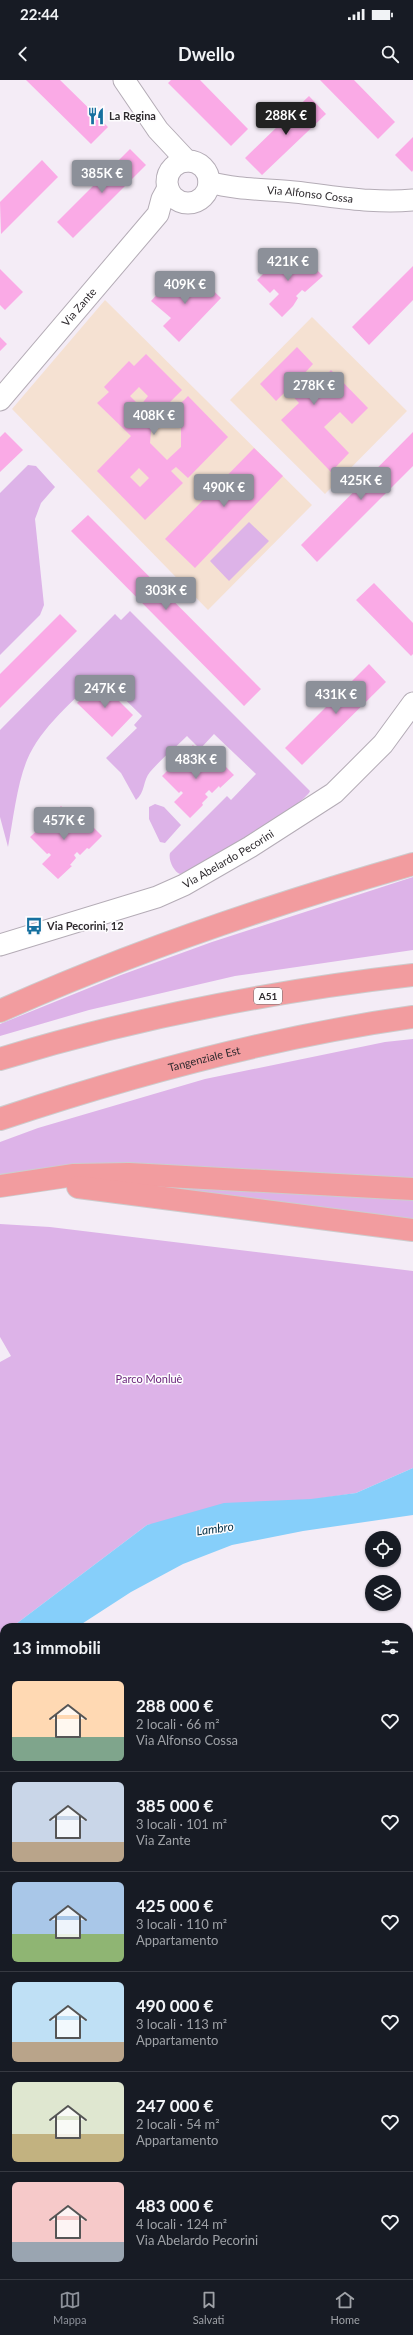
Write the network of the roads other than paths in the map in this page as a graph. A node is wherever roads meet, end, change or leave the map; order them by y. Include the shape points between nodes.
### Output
1 (124, 80) edge
2 (176, 173) junction
3 (209, 182) junction
4 (413, 200) edge
5 (190, 203) junction
6 (158, 214) junction
7 (0, 400) edge
8 (413, 703) edge
9 (413, 859) edge
10 (413, 864) edge
11 (375, 875) junction
12 (0, 945) edge
13 (413, 975) edge
14 (0, 1010) edge
15 (413, 1017) edge
16 (0, 1059) edge
17 (0, 1119) edge
18 (9, 1185) edge
19 (413, 1189) edge
20 (413, 1230) edge

1 - 2 street via 158,130
2 - 3 street via 196,163 208,175
2 - 5 street via 174,198
2 - 6 street, Via Zante via 162,199
3 - 4 street, Via Alfonso Cossa via 234,189 370,200
3 - 5 street via 203,196
5 - 6 street
6 - 7 street, Via Zante
8 - 12 street, Via Abelardo Pecorini via 373,756 334,793 244,851 184,885 157,897
9 - 11 highway
10 - 11 highway
11 - 14 highway via 144,952
13 - 16 highway, A51 via 308,989 226,1004 124,1026
15 - 17 highway, Tangenziale Est via 213,1055 134,1076
18 - 19 highway via 74,1175 129,1174
18 - 20 highway via 80,1187 128,1192

